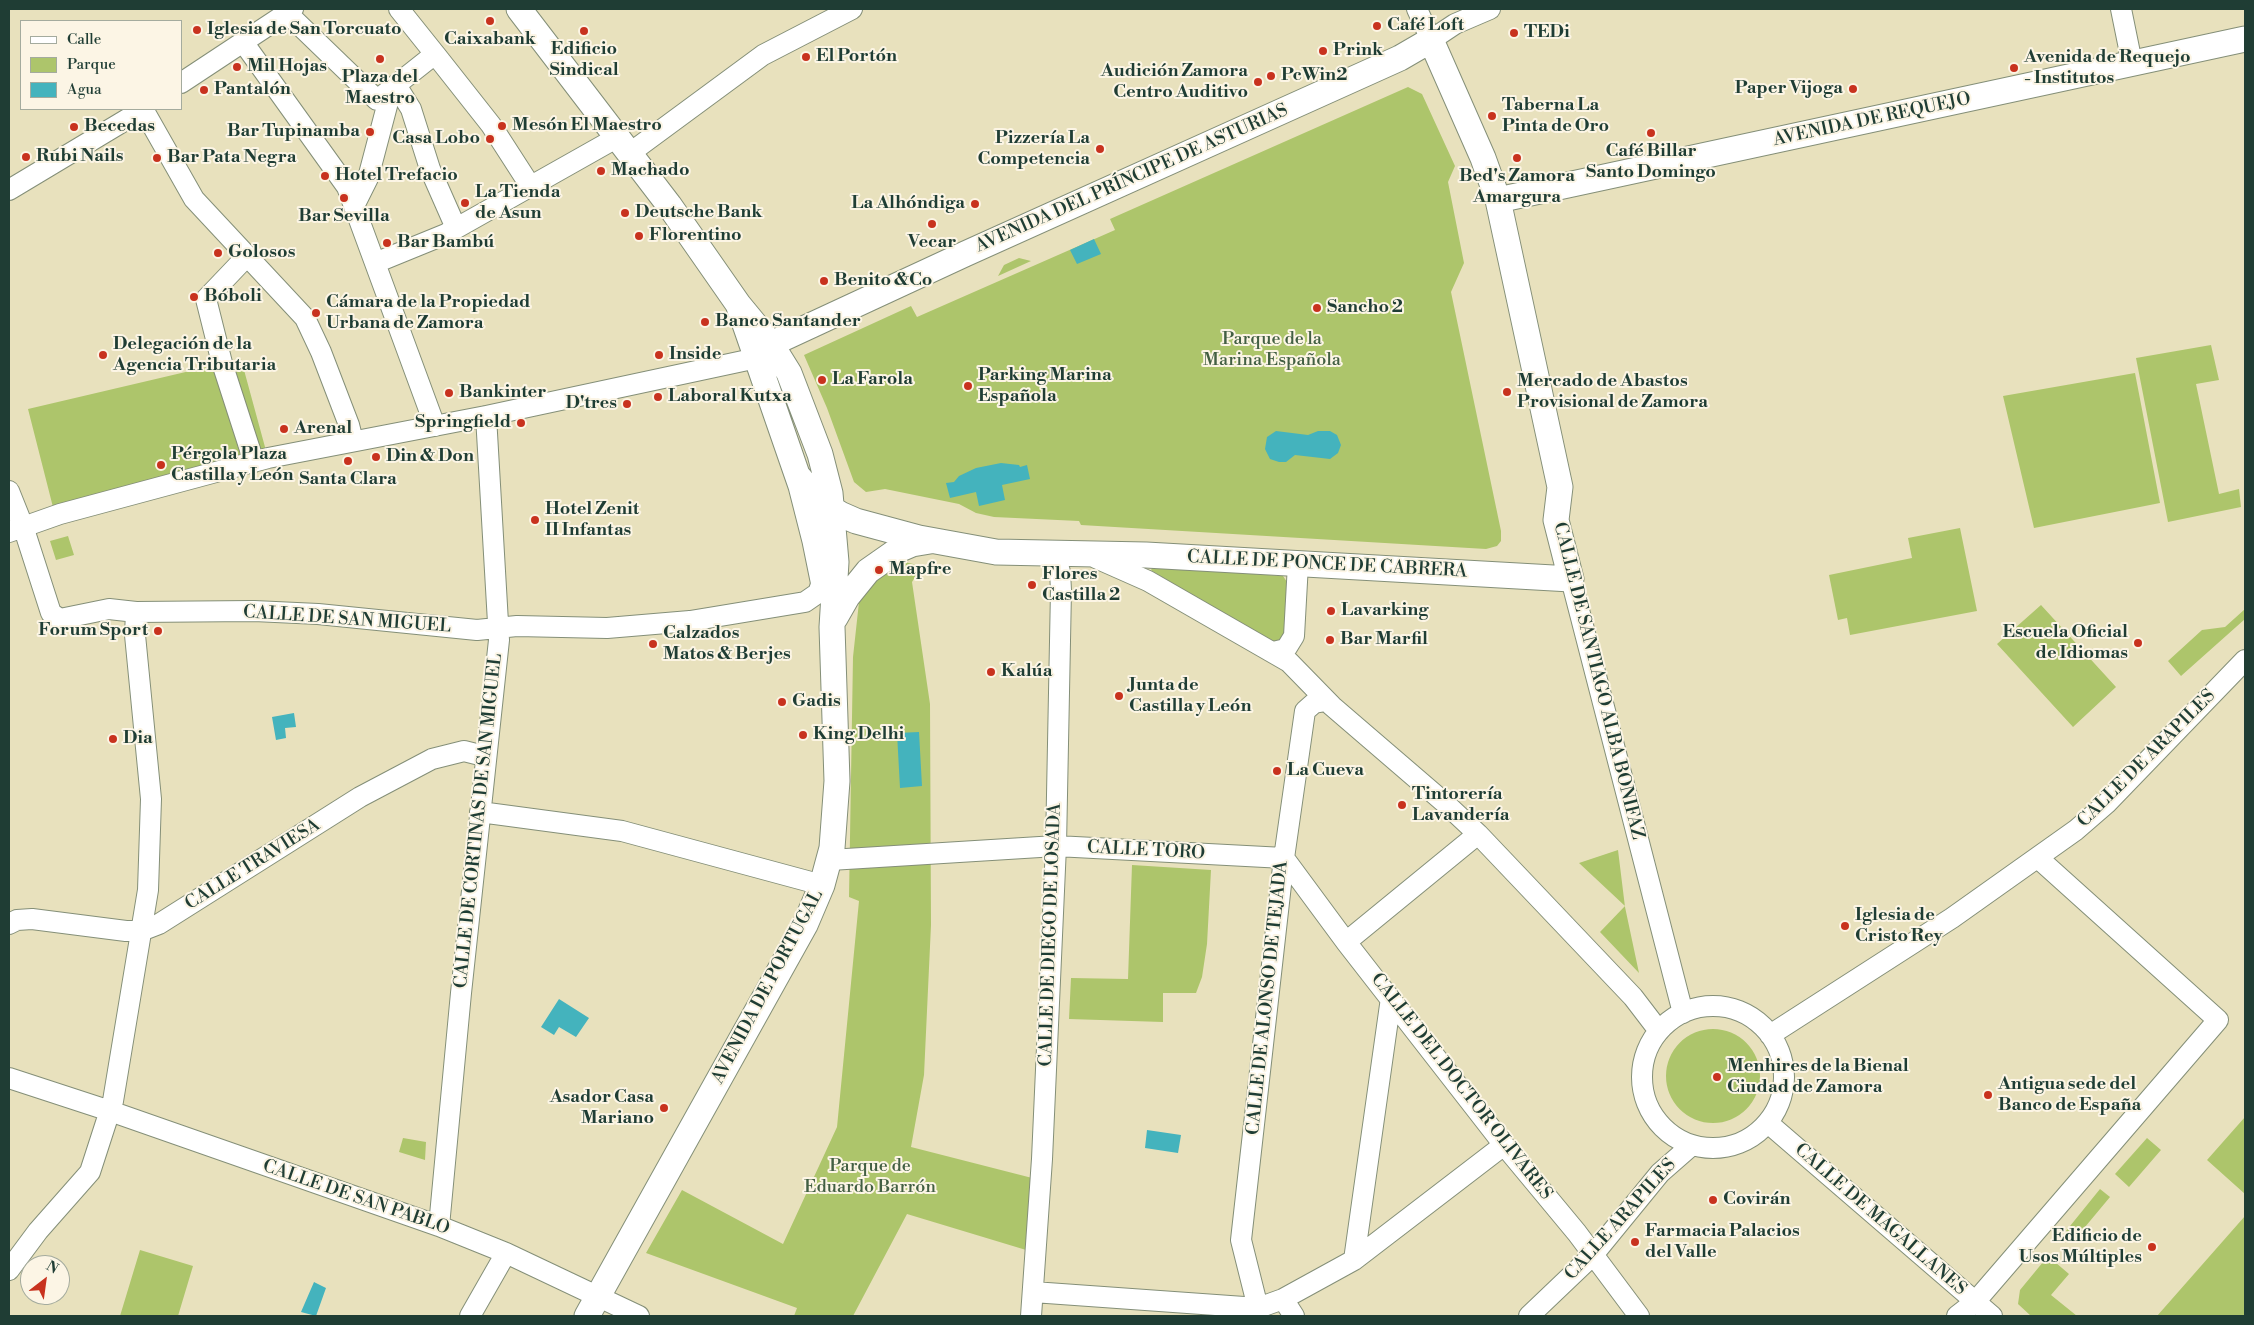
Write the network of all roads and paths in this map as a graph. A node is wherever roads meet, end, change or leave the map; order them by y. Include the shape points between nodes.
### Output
1 (399, 9) edge
2 (519, 9) edge
3 (852, 9) edge
4 (1417, 9) edge
5 (1490, 9) edge
6 (2121, 9) edge
7 (290, 11) edge
8 (2245, 39) edge
9 (1431, 40) junction
10 (243, 42) junction
11 (435, 54) junction
12 (2132, 63) junction
13 (182, 83) edge
14 (390, 89) junction
15 (142, 110) edge
16 (145, 110) edge
17 (624, 145) junction
18 (531, 187) junction
19 (9, 190) edge
20 (1498, 200) junction
21 (354, 206) junction
22 (456, 228) junction
23 (247, 256) junction
24 (374, 263) junction
25 (764, 359) junction
26 (486, 416) junction
27 (435, 426) junction
28 (354, 441) junction
29 (254, 462) junction
30 (798, 476) junction
31 (9, 492) edge
32 (832, 510) junction
33 (16, 529) edge
34 (931, 540) junction
35 (1055, 554) junction
36 (1084, 554) junction
37 (1298, 564) junction
38 (823, 579) junction
39 (1570, 579) junction
40 (136, 612) junction
41 (832, 627) junction
42 (499, 628) junction
43 (1274, 652) junction
44 (2245, 660) edge
45 (1326, 701) junction
46 (485, 760) junction
47 (480, 812) junction
48 (1478, 834) junction
49 (1056, 846) junction
50 (1284, 858) junction
51 (2038, 858) junction
52 (830, 860) junction
53 (822, 886) junction
54 (148, 890) junction
55 (172, 916) junction
56 (9, 924) edge
57 (141, 931) junction
58 (1346, 942) junction
59 (1391, 998) junction
60 (1683, 1013) junction
61 (1659, 1031) junction
62 (1770, 1035) junction
63 (9, 1078) edge
64 (110, 1111) junction
65 (1768, 1123) junction
66 (1504, 1145) junction
67 (1692, 1145) junction
68 (439, 1226) junction
69 (506, 1253) junction
70 (1593, 1255) junction
71 (1354, 1260) junction
72 (9, 1270) edge
73 (1033, 1292) junction
74 (1283, 1299) junction
75 (1975, 1302) junction
76 (592, 1306) edge
77 (1258, 1308) junction
78 (470, 1316) edge
79 (639, 1316) edge
80 (1031, 1316) edge
81 (1294, 1316) edge
82 (1529, 1316) edge
83 (1639, 1316) edge
84 (1957, 1316) edge
85 (1992, 1316) edge

1 - 11 street
2 - 17 main road
3 - 17 street via 763,55
4 - 9 street
5 - 9 street, AVENIDA DEL PRÍNCIPE DE ASTURIAS via 1455,24
6 - 12 street
7 - 10 street
7 - 14 street via 377,100
8 - 12 main road, AVENIDA DE REQUEJO
9 - 20 main road, CALLE DE SANTIAGO ALBA BONIFAZ
9 - 25 main road, AVENIDA DEL PRÍNCIPE DE ASTURIAS via 1400,58 965,254
10 - 13 street
10 - 21 street via 348,187
11 - 14 street
11 - 18 street via 491,125
12 - 20 main road, AVENIDA DE REQUEJO
14 - 21 street via 368,178
14 - 22 street via 412,109 425,154
15 - 19 street
16 - 23 street via 194,199
17 - 18 street
17 - 25 main road via 738,304
18 - 22 street
20 - 39 main road, CALLE DE SANTIAGO ALBA BONIFAZ via 1560,487 1556,520
21 - 24 street
22 - 24 street
23 - 28 street via 305,318
23 - 29 street via 206,299 222,363
24 - 27 street
25 - 26 street
25 - 30 main road, AVENIDA DE PORTUGAL
25 - 32 main road, AVENIDA DE PORTUGAL via 794,384 826,473
26 - 27 street
26 - 42 street, CALLE DE CORTINAS DE SAN MIGUEL
27 - 28 street
28 - 29 street
29 - 33 street via 60,514
30 - 32 main road, CALLE DE PONCE DE CABRERA via 813,495
30 - 38 main road, AVENIDA DE PORTUGAL
31 - 33 street
32 - 34 main road, CALLE DE PONCE DE CABRERA via 856,521
32 - 41 main road, AVENIDA DE PORTUGAL via 836,562
33 - 40 street, CALLE DE SAN MIGUEL via 53,616 63,619 110,609
34 - 35 main road, CALLE DE PONCE DE CABRERA via 996,552
34 - 41 main road via 898,550 868,571 847,596
35 - 36 main road, CALLE DE PONCE DE CABRERA
35 - 49 street, CALLE DE DIEGO DE LOSADA via 1061,590
36 - 37 main road, CALLE DE PONCE DE CABRERA
36 - 43 street via 1139,576
37 - 39 main road, CALLE DE PONCE DE CABRERA
37 - 43 street via 1292,641 1286,649
38 - 41 main road, AVENIDA DE PORTUGAL
38 - 42 street, CALLE DE SAN MIGUEL via 818,593 810,601 704,619 607,628
39 - 60 street, CALLE DE SANTIAGO ALBA BONIFAZ
40 - 42 street, CALLE DE SAN MIGUEL via 254,611 477,630
40 - 54 street via 135,635 151,799
41 - 52 main road, AVENIDA DE PORTUGAL via 837,782
42 - 46 street, CALLE DE CORTINAS DE SAN MIGUEL
43 - 45 street via 1296,668
44 - 51 street, CALLE DE ARAPILES via 2106,804
45 - 48 street
45 - 50 street, CALLE DE ALONSO DE TEJADA via 1314,702 1305,711
46 - 47 street, CALLE DE CORTINAS DE SAN MIGUEL
46 - 55 street, CALLE TRAVIESA via 480,755 464,751 432,759 360,797
47 - 53 street via 622,831
47 - 68 street, CALLE DE CORTINAS DE SAN MIGUEL
48 - 58 street
48 - 61 street via 1633,997
49 - 50 street, CALLE TORO
49 - 52 street, CALLE TORO
49 - 73 street, CALLE DE DIEGO DE LOSADA
50 - 58 street, CALLE DEL DOCTOR OLIVARES
50 - 77 street, CALLE DE ALONSO DE TEJADA via 1241,1240
51 - 62 street, CALLE DE ARAPILES via 1952,918
51 - 75 street via 2218,1020
52 - 53 main road, AVENIDA DE PORTUGAL
53 - 76 main road, AVENIDA DE PORTUGAL via 790,953
54 - 55 street via 156,906
54 - 57 street
55 - 57 street, CALLE TRAVIESA
56 - 57 street, CALLE TRAVIESA via 32,919
57 - 64 street
58 - 59 street, CALLE DEL DOCTOR OLIVARES
59 - 66 street, CALLE DEL DOCTOR OLIVARES
59 - 71 street
60 - 61 street
60 - 62 street via 1706,1006 1731,1008 1753,1018
61 - 67 street via 1647,1051 1642,1074 1645,1097 1655,1118 1671,1135
62 - 65 street via 1781,1056 1784,1080 1780,1103
63 - 64 street, CALLE DE SAN PABLO
64 - 68 street, CALLE DE SAN PABLO
64 - 72 street via 90,1172
65 - 67 street via 1752,1137 1734,1146 1713,1149
65 - 75 street, CALLE DE MAGALLANES
66 - 70 street, CALLE DEL DOCTOR OLIVARES
66 - 71 street
67 - 70 street, CALLE ARAPILES via 1660,1173
68 - 69 street, CALLE DE SAN PABLO
69 - 76 street, CALLE DE SAN PABLO
69 - 78 street
70 - 82 street, CALLE ARAPILES
70 - 83 street, CALLE DEL DOCTOR OLIVARES
71 - 74 street
73 - 77 street
73 - 80 street, CALLE DE DIEGO DE LOSADA
74 - 77 street
74 - 81 street
75 - 84 street
75 - 85 street, CALLE DE MAGALLANES
76 - 79 street, CALLE DE SAN PABLO

